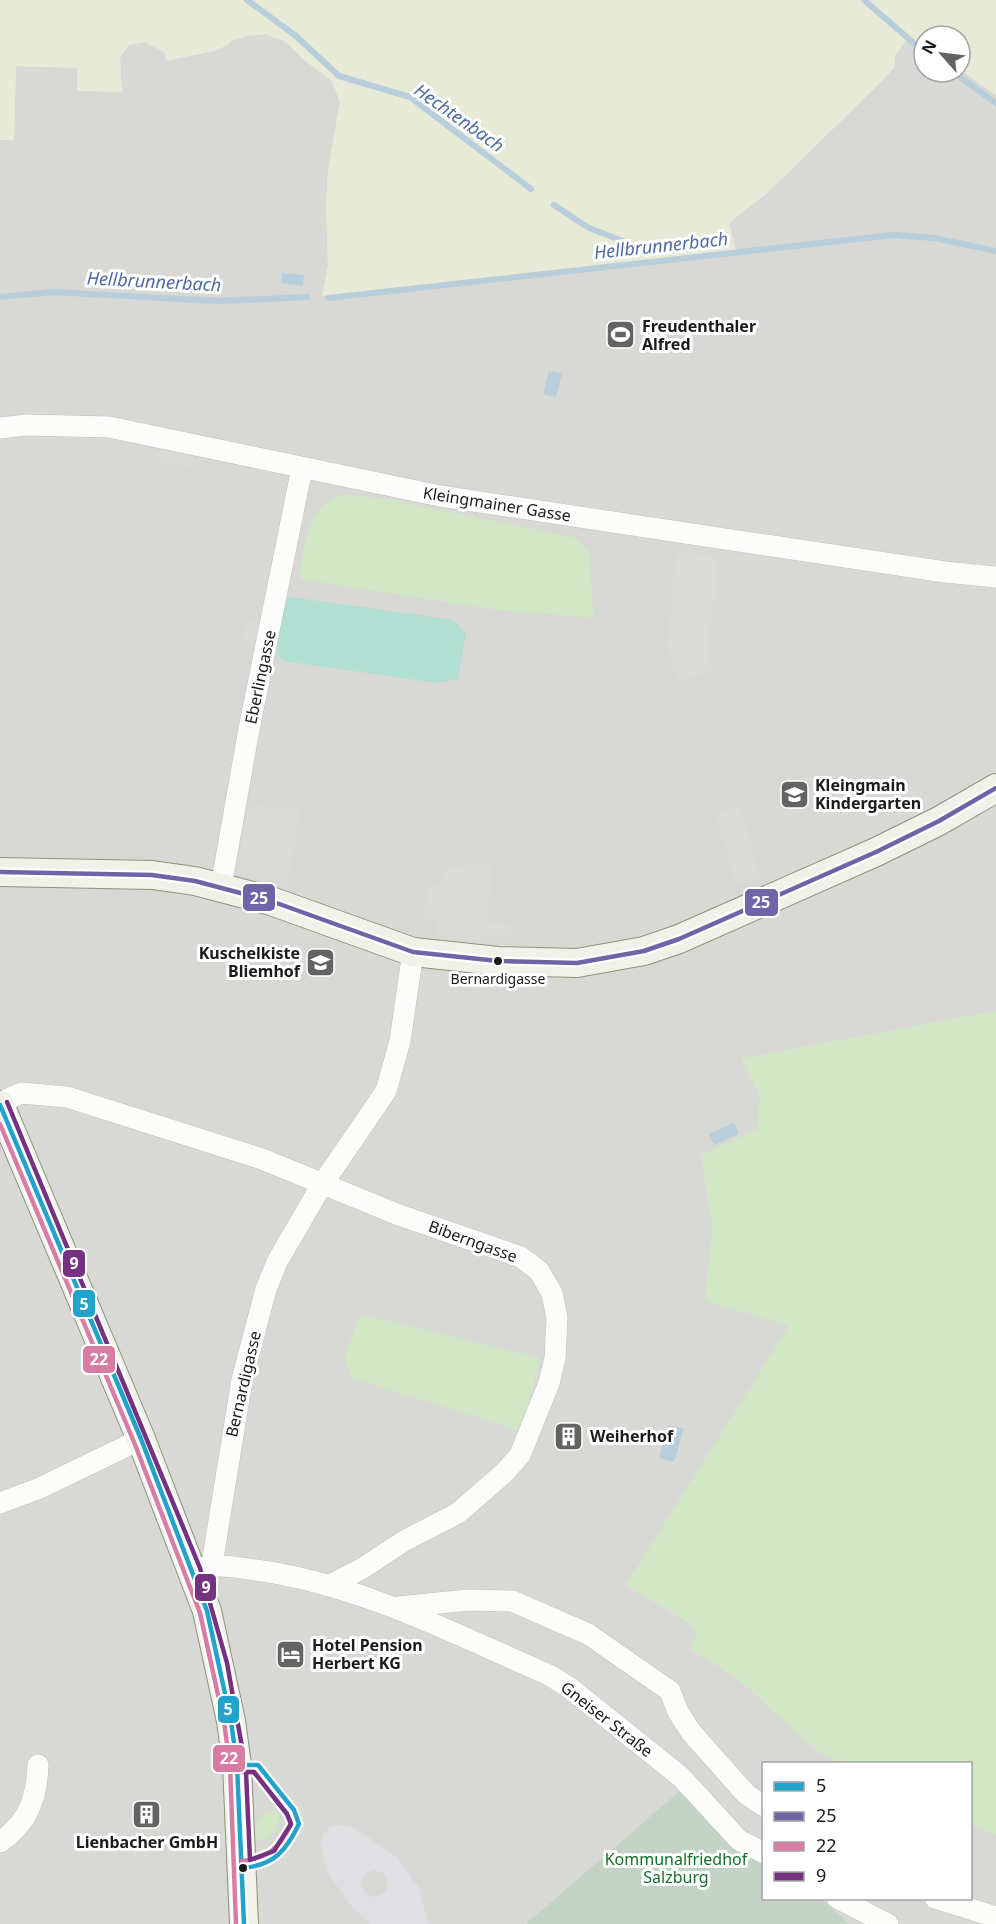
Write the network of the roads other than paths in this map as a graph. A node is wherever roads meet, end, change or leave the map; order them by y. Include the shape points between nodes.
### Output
1 (0, 428) edge
2 (302, 468) junction
3 (996, 577) edge
4 (996, 788) edge
5 (0, 872) edge
6 (221, 887) junction
7 (413, 952) junction
8 (0, 1104) edge
9 (321, 1186) junction
10 (141, 1439) junction
11 (0, 1503) edge
12 (202, 1567) junction
13 (330, 1585) junction
14 (392, 1607) junction
15 (38, 1765) dead end
16 (762, 1805) edge
17 (0, 1842) edge
18 (762, 1853) edge
19 (839, 1900) edge
20 (938, 1900) edge
21 (996, 1917) edge
22 (244, 1924) edge
23 (888, 1924) edge

1 - 2 street, Kleingmainer Gasse via 109,427
2 - 3 street, Kleingmainer Gasse via 440,496 933,571
2 - 6 street, Eberlingasse
4 - 7 street via 876,852 644,951 560,963 488,961
5 - 6 street via 152,875
6 - 7 street
7 - 9 street, Bernardigasse via 400,1041 386,1090
8 - 9 street, Biberngasse via 21,1093 67,1097 262,1159
8 - 10 street
9 - 12 street, Bernardigasse via 266,1288
9 - 13 street, Biberngasse via 521,1257 539,1271 552,1293 557,1318 549,1383 520,1455 458,1513
10 - 11 street
10 - 12 street
12 - 13 street, Gneiser Straße via 271,1572
12 - 22 street via 237,1765
13 - 14 street, Gneiser Straße
14 - 16 street, Gneiser Straße via 468,1600 512,1601 588,1634 670,1691 691,1732 747,1794
14 - 18 street, Gneiser Straße via 549,1675 570,1688 681,1777 739,1840
15 - 17 street via 37,1792 17,1830
19 - 23 street
20 - 21 street

